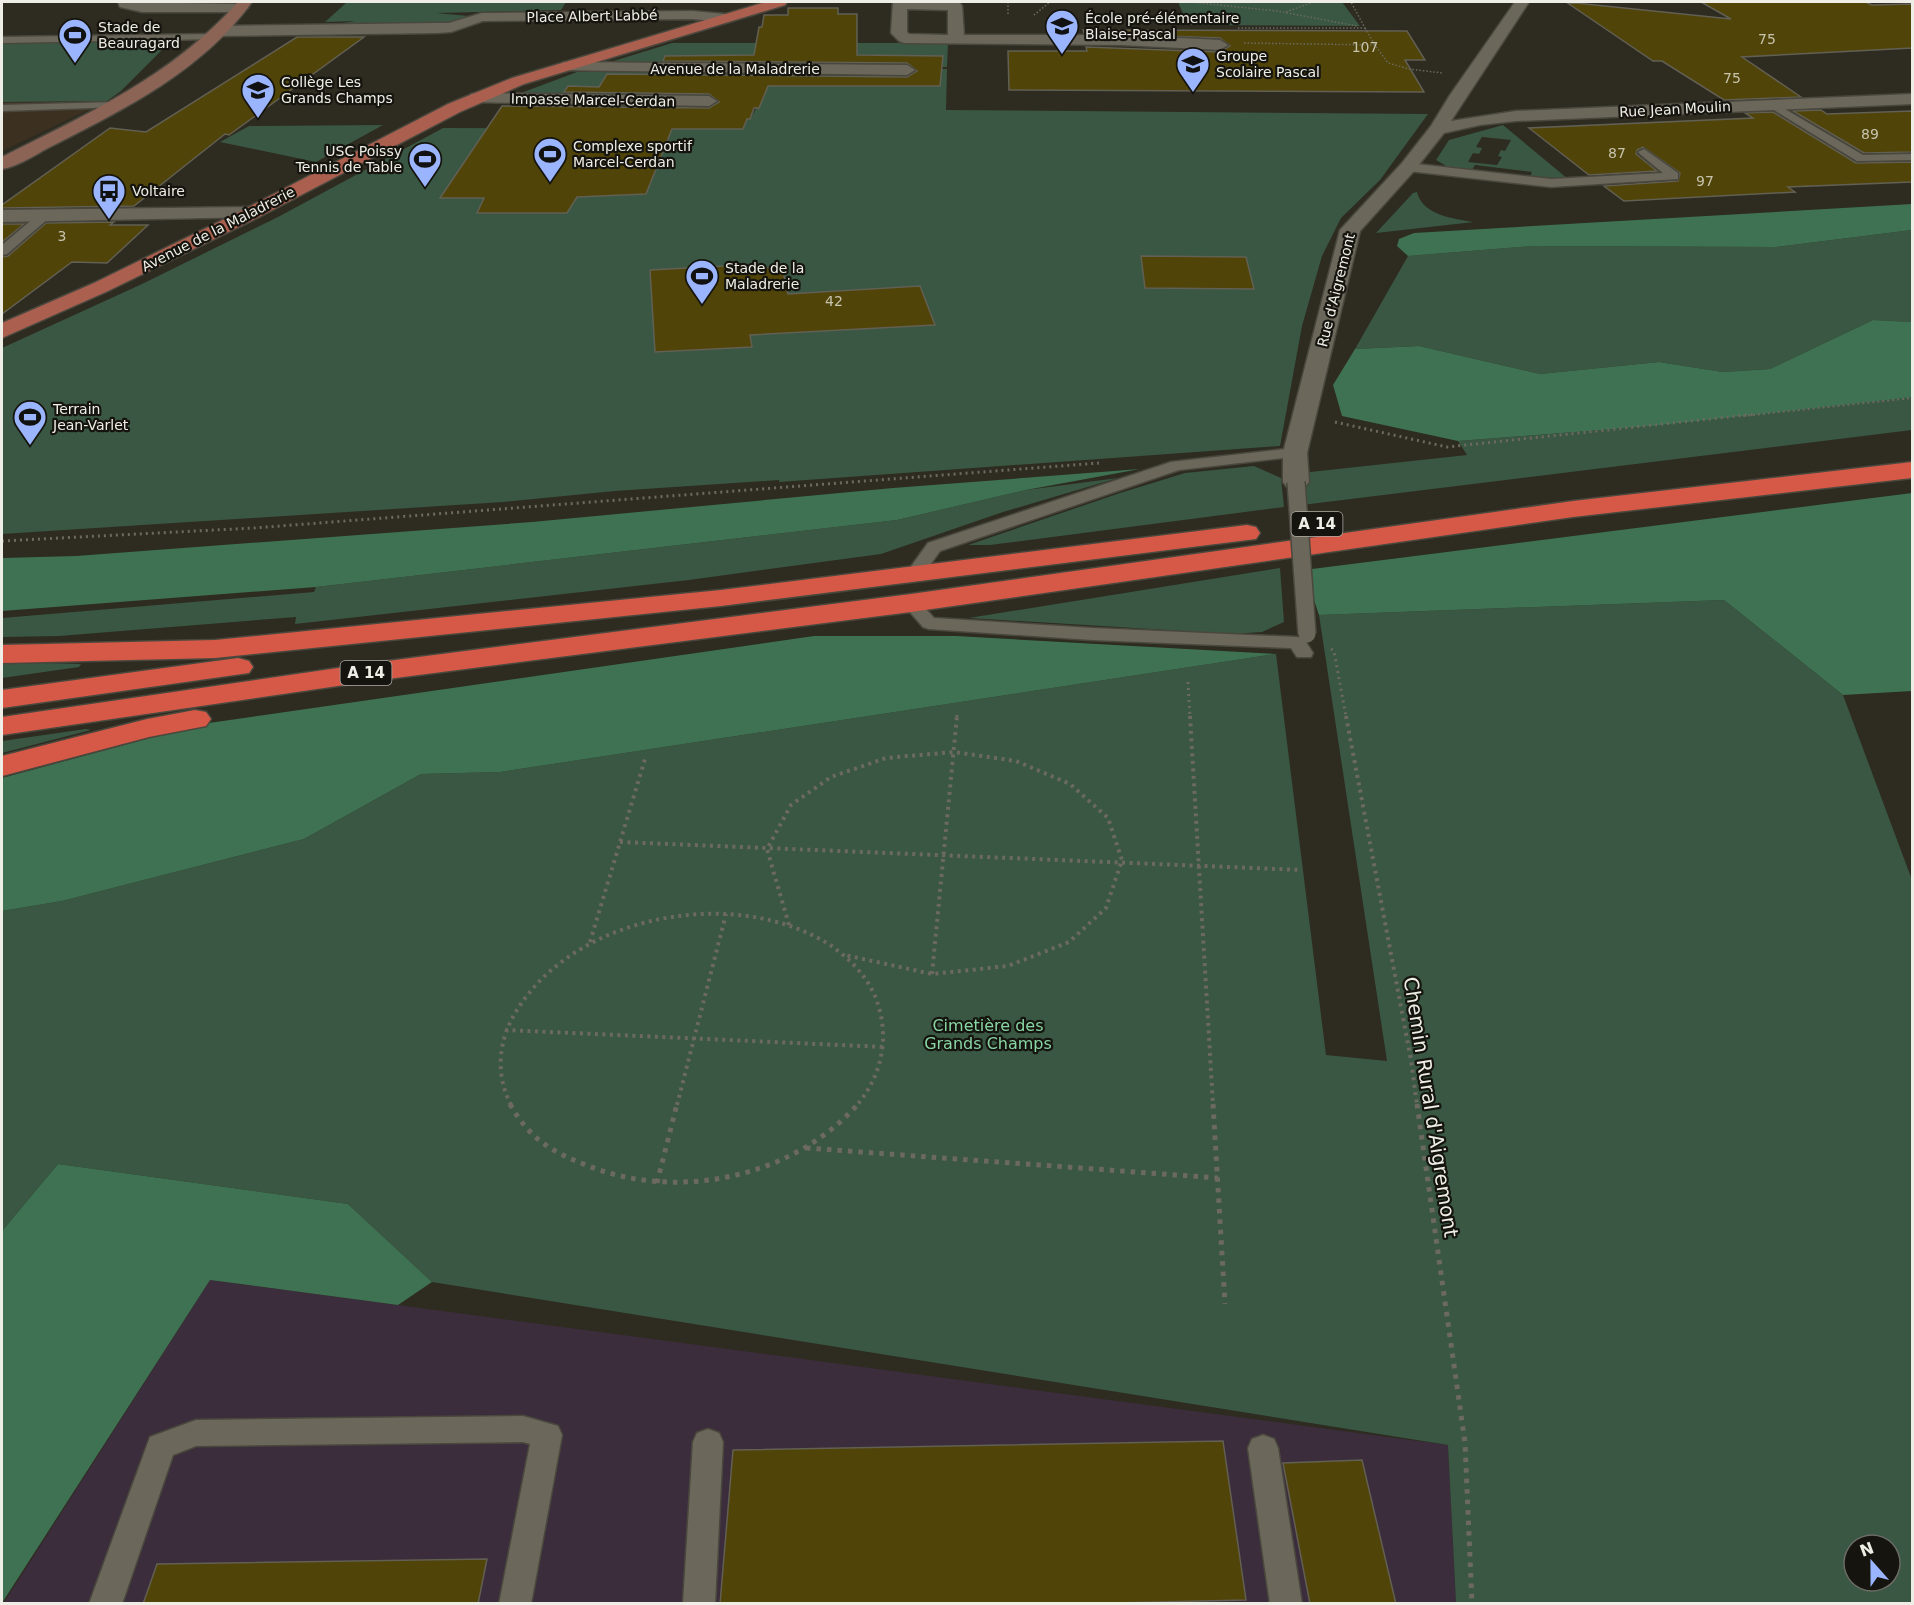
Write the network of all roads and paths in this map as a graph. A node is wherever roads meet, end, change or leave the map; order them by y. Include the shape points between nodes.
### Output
1 (125, 2) edge
2 (780, 2) edge
3 (1189, 2) edge
4 (1313, 2) edge
5 (1351, 2) edge
6 (1522, 2) edge
7 (900, 3) edge
8 (243, 4) edge
9 (1284, 12) junction
10 (725, 18) junction
11 (460, 24) junction
12 (701, 26) junction
13 (1235, 28) dead end
14 (1365, 28) junction
15 (216, 34) junction
16 (956, 39) junction
17 (2, 40) edge
18 (1220, 45) joint
19 (1375, 45) junction
20 (564, 67) junction
21 (907, 70) dead end
22 (1473, 75) junction
23 (477, 98) junction
24 (1912, 99) edge
25 (709, 101) dead end
26 (116, 105) junction
27 (1773, 105) junction
28 (2, 108) edge
29 (1453, 108) junction
30 (1478, 116) junction
31 (1438, 129) junction
32 (1644, 152) dead end
33 (1912, 157) edge
34 (2, 164) edge
35 (1408, 167) junction
36 (252, 213) junction
37 (45, 215) junction
38 (2, 216) edge
39 (2, 251) edge
40 (2, 331) edge
41 (1912, 398) edge
42 (1305, 416) junction
43 (1912, 450) edge
44 (1296, 453) junction
45 (1107, 463) dead end
46 (1912, 470) edge
47 (1296, 482) joint
48 (2, 541) edge
49 (914, 574) junction
50 (721, 598) junction
51 (911, 603) junction
52 (731, 626) junction
53 (1307, 634) junction
54 (2, 654) edge
55 (1188, 682) dead end
56 (2, 699) edge
57 (957, 714) dead end
58 (2, 726) edge
59 (954, 752) junction
60 (645, 759) dead end
61 (2, 766) edge
62 (620, 842) junction
63 (767, 849) junction
64 (944, 855) junction
65 (1122, 860) junction
66 (1302, 870) dead end
67 (726, 914) junction
68 (789, 926) junction
69 (590, 943) junction
70 (845, 954) junction
71 (932, 974) junction
72 (505, 1029) junction
73 (694, 1038) junction
74 (885, 1047) junction
75 (806, 1148) junction
76 (1218, 1178) junction
77 (657, 1183) junction
78 (1225, 1304) dead end
79 (708, 1442) dead end
80 (1263, 1448) dead end
81 (105, 1604) edge
82 (515, 1604) edge
83 (699, 1604) edge
84 (1286, 1604) edge
85 (1472, 1604) edge

1 - 8 street via 142,8
2 - 10 main road, Avenue de la Maladrerie
3 - 9 path
4 - 9 path
5 - 14 path
6 - 22 street, Rue d'Aigremont
7 - 16 street via 955,6
7 - 16 street via 899,33 904,38
8 - 15 street
9 - 14 path
10 - 11 street, Place Albert Labbé via 482,17
10 - 12 main road, Avenue de la Maladrerie
11 - 12 street, Place Albert Labbé
11 - 15 street, Place Albert Labbé via 437,28
12 - 20 main road, Avenue de la Maladrerie
13 - 14 path
14 - 19 path
15 - 17 lane
15 - 26 street via 195,54
16 - 18 street
18 - 19 path
19 - 22 path via 1388,63 1408,69
20 - 21 street, Avenue de la Maladrerie
20 - 23 main road, Avenue de la Maladrerie
22 - 29 street, Rue d'Aigremont
23 - 25 street, Impasse Marcel-Cerdan
23 - 36 main road, Avenue de la Maladrerie
24 - 27 street, Rue Jean Moulin
26 - 28 lane
26 - 34 street
27 - 30 street, Rue Jean Moulin
27 - 33 lane via 1861,159
29 - 30 street
29 - 31 street, Rue d'Aigremont
30 - 31 street, Rue Jean Moulin
31 - 35 street, Rue d'Aigremont
32 - 35 lane via 1674,176 1551,183
35 - 42 street, Rue d'Aigremont via 1350,230
36 - 37 street
36 - 40 main road, Avenue de la Maladrerie
37 - 38 street
37 - 39 lane
41 - 42 path via 1447,447
42 - 44 street, Rue d'Aigremont
43 - 49 highway, A 14
44 - 47 street, Rue d'Aigremont
44 - 49 lane via 1178,465 934,547
45 - 48 path via 254,528
46 - 51 highway, A 14 via 1573,509
47 - 53 lane, Rue d'Aigremont, bridge
49 - 50 highway, A 14
50 - 54 highway via 215,650
50 - 56 highway, A 14
51 - 52 highway, A 14
51 - 53 lane, Rue d'Aigremont via 929,624 1297,643 1308,654
52 - 58 highway, A 14 via 372,672
52 - 61 highway via 370,686 147,728
53 - 85 path, Chemin Rural d'Aigremont via 1334,651 1411,1060 1465,1443
55 - 76 path
57 - 59 path
59 - 63 path via 886,758 831,777 791,806
59 - 64 path
59 - 65 path via 1016,761 1070,784 1108,818
60 - 62 path
62 - 63 path
62 - 69 path
63 - 64 path
63 - 68 path
64 - 65 path
64 - 71 path
65 - 66 path
65 - 71 path via 1106,908 1069,942 1008,966
67 - 68 path
67 - 69 path via 679,916 633,926
67 - 73 path
68 - 70 path
69 - 72 path via 553,967 524,996
70 - 71 path
70 - 74 path via 869,981 883,1012
72 - 73 path
72 - 77 path via 500,1072 513,1113 546,1147 596,1172
73 - 74 path
73 - 77 path
74 - 75 path via 872,1084 846,1119
75 - 76 path
75 - 77 path via 760,1168 709,1181
76 - 78 path
79 - 83 lane
80 - 84 lane
81 - 82 lane via 161,1446 196,1433 523,1429 547,1435

